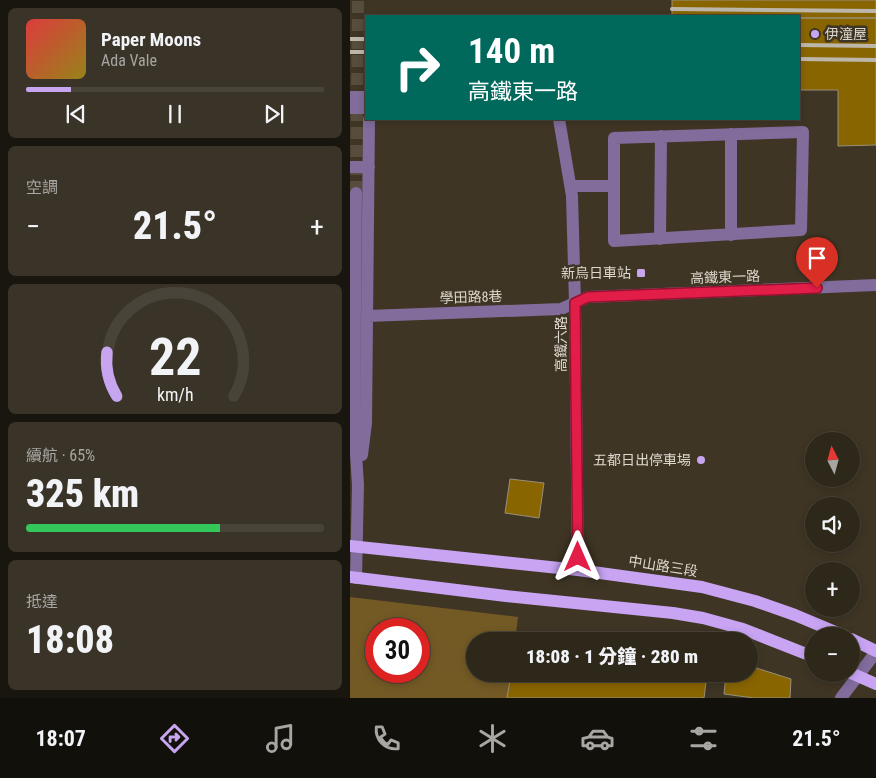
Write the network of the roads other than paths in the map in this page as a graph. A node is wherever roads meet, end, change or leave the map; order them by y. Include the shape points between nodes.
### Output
1 (350, 96) edge
2 (365, 97) edge
3 (350, 108) edge
4 (365, 108) edge
5 (369, 120) edge
6 (559, 120) edge
7 (731, 134) junction
8 (661, 136) junction
9 (350, 167) edge
10 (369, 167) junction
11 (572, 186) junction
12 (614, 186) junction
13 (356, 193) tunnel mouth
14 (731, 234) junction
15 (660, 239) junction
16 (876, 286) edge
17 (575, 303) junction
18 (367, 316) junction
19 (358, 485) junction
20 (353, 546) edge
21 (578, 570) junction
22 (353, 578) edge
23 (824, 627) edge
24 (860, 643) edge
25 (876, 651) edge
26 (805, 653) edge
27 (860, 669) edge
28 (860, 677) edge
29 (851, 682) edge
30 (853, 682) edge
31 (876, 684) edge
32 (842, 698) edge
33 (849, 698) edge

1 - 2 street
3 - 4 street
5 - 10 street
6 - 11 street, 高鐵六路
7 - 8 street
7 - 14 street
7 - 14 street via 803,132 801,230
8 - 12 street via 614,138
8 - 15 street
9 - 10 street
10 - 18 street
11 - 12 street
11 - 17 street, 高鐵六路
12 - 15 street via 614,241
13 - 19 street via 354,422
14 - 15 street
16 - 17 street, 高鐵東一路 via 588,297
17 - 18 street, 學田路8巷 via 561,309
17 - 21 street, 高鐵六路
18 - 19 street via 366,423
19 - 20 street
20 - 21 main road, 中山路三段
20 - 22 street
21 - 23 main road, 中山路三段 via 718,590
22 - 26 main road via 703,618 743,629
24 - 25 main road
25 - 27 street
28 - 31 main road
29 - 32 street
30 - 33 street

